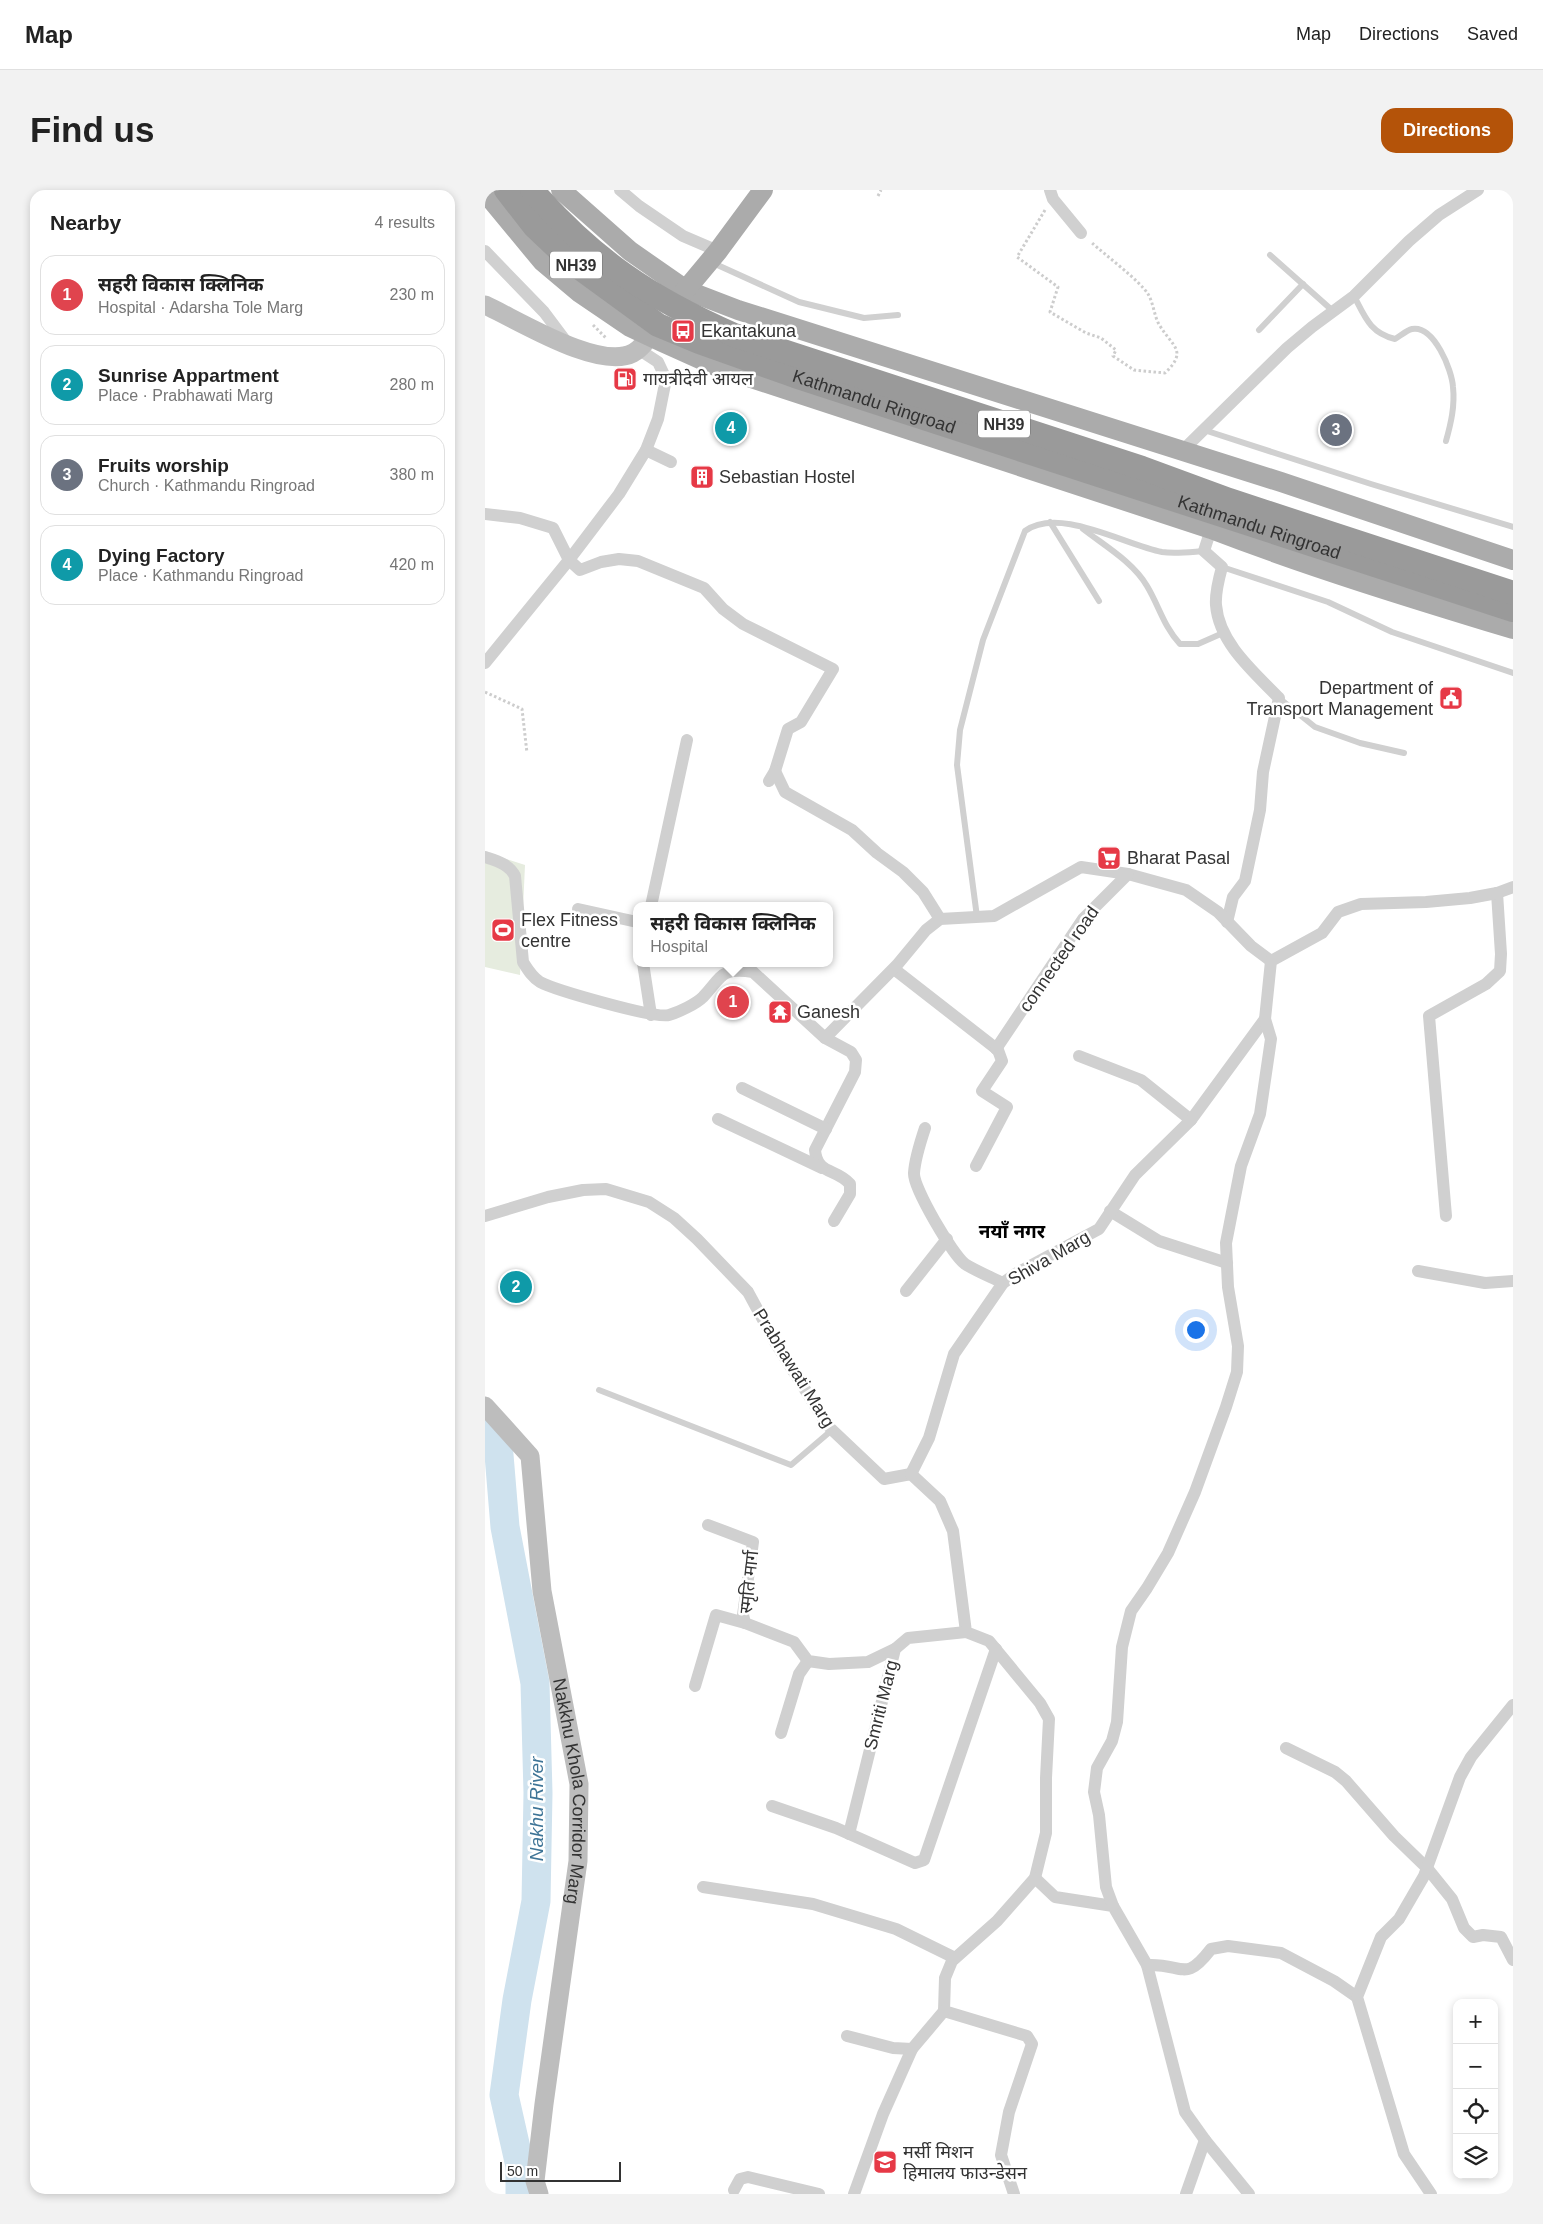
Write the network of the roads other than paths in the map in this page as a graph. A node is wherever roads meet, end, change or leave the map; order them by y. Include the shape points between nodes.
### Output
1 (507, 190) edge
2 (532, 190) edge
3 (561, 190) edge
4 (620, 190) edge
5 (763, 190) edge
6 (1478, 190) edge
7 (485, 192) edge
8 (1051, 194) edge
9 (1081, 233) road end
10 (485, 251) edge
11 (1270, 254) dead end
12 (714, 256) junction
13 (1303, 284) junction
14 (1354, 296) junction
15 (679, 298) junction
16 (485, 305) edge
17 (1333, 311) junction
18 (898, 315) dead end
19 (1259, 330) dead end
20 (647, 339) junction
21 (569, 346) junction
22 (1204, 430) junction
23 (1446, 441) dead end
24 (645, 450) junction
25 (1182, 451) junction
26 (671, 462) dead end
27 (485, 514) edge
28 (1050, 522) junction
29 (1078, 526) junction
30 (1513, 527) edge
31 (1211, 529) junction
32 (1204, 551) junction
33 (569, 560) junction
34 (1513, 560) edge
35 (1222, 566) junction
36 (1513, 593) edge
37 (1099, 601) dead end
38 (1513, 610) edge
39 (1513, 629) edge
40 (1223, 633) junction
41 (485, 663) edge
42 (1513, 673) edge
43 (1279, 698) junction
44 (687, 740) dead end
45 (1405, 752) dead end
46 (485, 857) edge
47 (1128, 874) junction
48 (1513, 887) edge
49 (1497, 893) junction
50 (652, 902) edge
51 (578, 909) dead end
52 (977, 918) junction
53 (940, 919) junction
54 (633, 921) edge
55 (1227, 922) junction
56 (1271, 961) junction
57 (644, 967) edge
58 (894, 968) junction
59 (651, 1014) junction
60 (1265, 1019) junction
61 (825, 1038) junction
62 (996, 1048) junction
63 (1079, 1056) dead end
64 (742, 1088) dead end
65 (718, 1120) dead end
66 (1191, 1120) junction
67 (925, 1128) dead end
68 (826, 1129) junction
69 (976, 1166) dead end
70 (822, 1168) junction
71 (1110, 1211) junction
72 (485, 1216) edge
73 (1446, 1216) dead end
74 (834, 1221) dead end
75 (947, 1239) junction
76 (1227, 1263) junction
77 (1418, 1272) dead end
78 (1513, 1281) edge
79 (1003, 1283) junction
80 (905, 1291) dead end
81 (599, 1390) dead end
82 (485, 1406) edge
83 (832, 1430) junction
84 (911, 1474) junction
85 (708, 1525) dead end
86 (745, 1623) junction
87 (966, 1632) junction
88 (895, 1648) junction
89 (996, 1649) junction
90 (808, 1661) junction
91 (695, 1686) dead end
92 (1513, 1705) edge
93 (781, 1733) dead end
94 (1286, 1748) dead end
95 (772, 1806) dead end
96 (849, 1834) junction
97 (1427, 1868) junction
98 (1035, 1878) junction
99 (703, 1887) dead end
100 (1113, 1906) junction
101 (955, 1958) junction
102 (1513, 1960) edge
103 (1147, 1965) junction
104 (1357, 1997) junction
105 (944, 2011) junction
106 (847, 2036) dead end
107 (912, 2049) junction
108 (1205, 2140) junction
109 (734, 2190) dead end
110 (539, 2194) edge
111 (819, 2194) edge
112 (854, 2194) edge
113 (1014, 2194) edge
114 (1186, 2194) edge
115 (1249, 2194) edge
116 (1431, 2194) edge

1 - 20 highway, Kathmandu Ringroad / NH39 via 534,226
2 - 15 highway, Kathmandu Ringroad / NH39 via 597,255 652,295
3 - 15 main road
4 - 12 street
5 - 12 main road
6 - 14 street via 1439,215
7 - 20 main road via 542,261
8 - 9 street
10 - 21 street via 544,312
11 - 13 lane
12 - 15 main road
12 - 18 lane via 799,302 864,318
13 - 17 lane
13 - 19 lane
14 - 17 street
14 - 23 lane via 1368,322 1382,336 1395,339 1412,330 1425,331 1440,347 1453,386 1453,418
15 - 20 main road
15 - 25 main road via 738,310
15 - 36 highway, Kathmandu Ringroad / NH39 via 734,334 791,355 1142,468
16 - 21 street
17 - 22 street via 1287,348
20 - 21 street via 633,353 617,358
20 - 24 street via 666,379 658,419
20 - 31 main road via 719,368
20 - 38 highway, Kathmandu Ringroad / NH39 via 699,342
22 - 25 street
22 - 30 lane
24 - 26 street
24 - 33 street via 619,494
25 - 34 main road
27 - 33 street via 520,518 553,528
28 - 29 lane
28 - 37 lane
28 - 52 lane via 1031,526 1025,531 983,640 960,730 957,765
29 - 32 lane via 1164,552
29 - 40 lane via 1140,575 1158,606 1163,622 1180,644 1198,644
31 - 32 street
31 - 39 main road via 1280,556
32 - 35 street
33 - 41 street
33 - 53 street via 580,570 610,560 638,561 678,577 704,588 723,609 743,624 833,669 801,722 787,729 772,776 785,792 852,830 903,872 923,892
35 - 40 street via 1216,604
35 - 42 lane via 1329,602 1392,632
40 - 43 street
43 - 45 lane via 1315,727 1360,743
43 - 55 street via 1245,881 1233,897
44 - 50 street
46 - 59 street via 501,862 515,876 523,962 530,973 555,988
47 - 52 street via 1081,867 994,916
47 - 55 street via 1186,890
47 - 62 street, connected road via 1083,919
48 - 49 street
49 - 56 street via 1426,902 1361,904 1338,912 1323,934
49 - 73 street via 1500,971 1486,984 1429,1016
51 - 54 street
52 - 53 street
53 - 58 street via 926,930
55 - 56 street
56 - 60 street
57 - 59 street
58 - 61 street
58 - 62 street
59 - 61 street via 668,1015 701,998 719,976 741,970 753,972
60 - 66 street, Shiva Marg
60 - 76 street via 1271,1039 1260,1114 1241,1166 1227,1242
61 - 68 street via 851,1052 856,1060 855,1072
62 - 69 street via 1003,1061 981,1090 1007,1107
63 - 66 street via 1141,1080
64 - 68 street
65 - 70 street
66 - 71 street, Shiva Marg via 1135,1175
67 - 75 street via 914,1175 920,1195
68 - 70 street via 815,1150
70 - 74 street via 843,1176 850,1184 849,1194
71 - 76 street via 1159,1242
71 - 79 street, Shiva Marg via 1099,1229 1017,1272
72 - 83 street, Prabhawati Marg via 583,1190 606,1189 649,1202 674,1218 748,1292 775,1342
75 - 79 street via 964,1263
75 - 80 street
76 - 100 street via 1238,1346 1237,1372 1227,1407 1168,1553 1131,1611 1122,1647 1117,1722 1112,1741 1097,1768 1093,1792 1099,1815 1106,1887
77 - 78 street via 1485,1283
79 - 84 street, Shiva Marg via 954,1354 929,1438
81 - 83 lane via 791,1465
82 - 110 street, Nakkhu Khola Corridor Marg via 530,1456 542,1591 579,1784 578,1861 544,2104 535,2181
83 - 84 street, Prabhawati Marg via 884,1479
84 - 87 street via 940,1500 953,1531
85 - 86 street, स्मृति मार्ग via 753,1542 743,1615
86 - 90 street, स्मृति मार्ग via 794,1642
86 - 91 street via 716,1615
87 - 88 street, Smriti Marg via 908,1638
87 - 89 street via 989,1641
88 - 90 street via 868,1662 829,1664
88 - 96 street, Smriti Marg
89 - 96 street via 924,1860 915,1863
89 - 98 street via 1049,1719 1046,1834
90 - 93 street via 799,1674
92 - 97 street via 1471,1757
94 - 97 street via 1335,1772 1346,1781
95 - 96 street
97 - 102 street via 1452,1899 1464,1928 1473,1937 1501,1937
97 - 104 street via 1399,1918 1381,1937
98 - 100 street via 1055,1897
98 - 101 street via 997,1922
99 - 101 street via 813,1904 896,1929
100 - 103 street
101 - 105 street via 945,1978
103 - 104 street via 1194,1969 1211,1948 1228,1946 1281,1953
103 - 108 street via 1185,2112
104 - 116 street via 1404,2154
105 - 107 street
105 - 113 street via 1027,2036 1031,2044 1009,2112 1001,2155
106 - 107 street via 893,2048
107 - 112 street via 883,2114
108 - 114 street
108 - 115 street
109 - 111 street via 740,2179 748,2177

